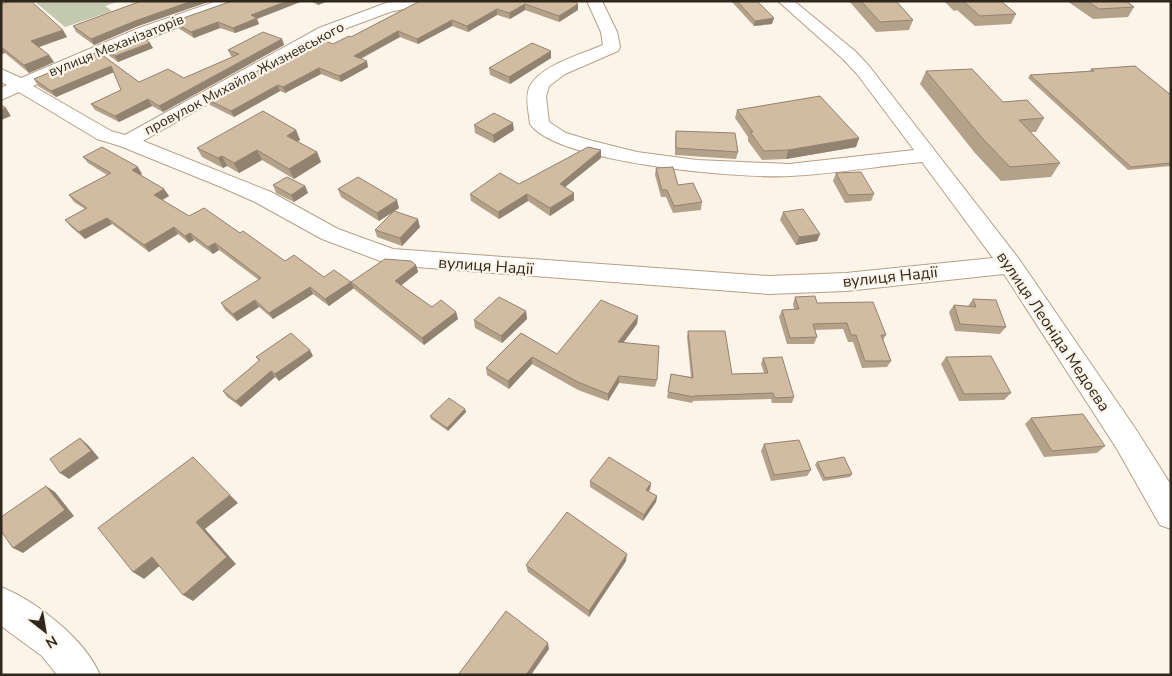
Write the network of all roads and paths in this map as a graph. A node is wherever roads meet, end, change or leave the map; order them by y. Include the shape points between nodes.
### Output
1 (232, 1) edge
2 (421, 1) edge
3 (594, 1) edge
4 (785, 1) edge
5 (1, 74) edge
6 (22, 84) junction
7 (1, 95) edge
8 (127, 142) junction
9 (927, 155) junction
10 (1011, 265) junction
11 (1171, 514) edge
12 (1, 604) edge
13 (81, 675) edge

1 - 6 street, вулиця Механізаторів via 145,31
2 - 8 street, провулок Михайла Жизневського via 386,8 325,32
3 - 9 street via 609,32 612,47 560,70 544,79 538,88 540,124 559,137 637,158 697,166 789,170
4 - 9 street, вулиця Леоніда Медоєва via 863,70
5 - 6 street, вулиця Надії
6 - 7 street, вулиця Механізаторів
6 - 8 street, вулиця Надії via 87,126
8 - 10 street, вулиця Надії via 263,197 330,234 391,257 768,285 846,282
9 - 10 street, вулиця Леоніда Медоєва
10 - 11 street, вулиця Леоніда Медоєва
12 - 13 street via 54,643

